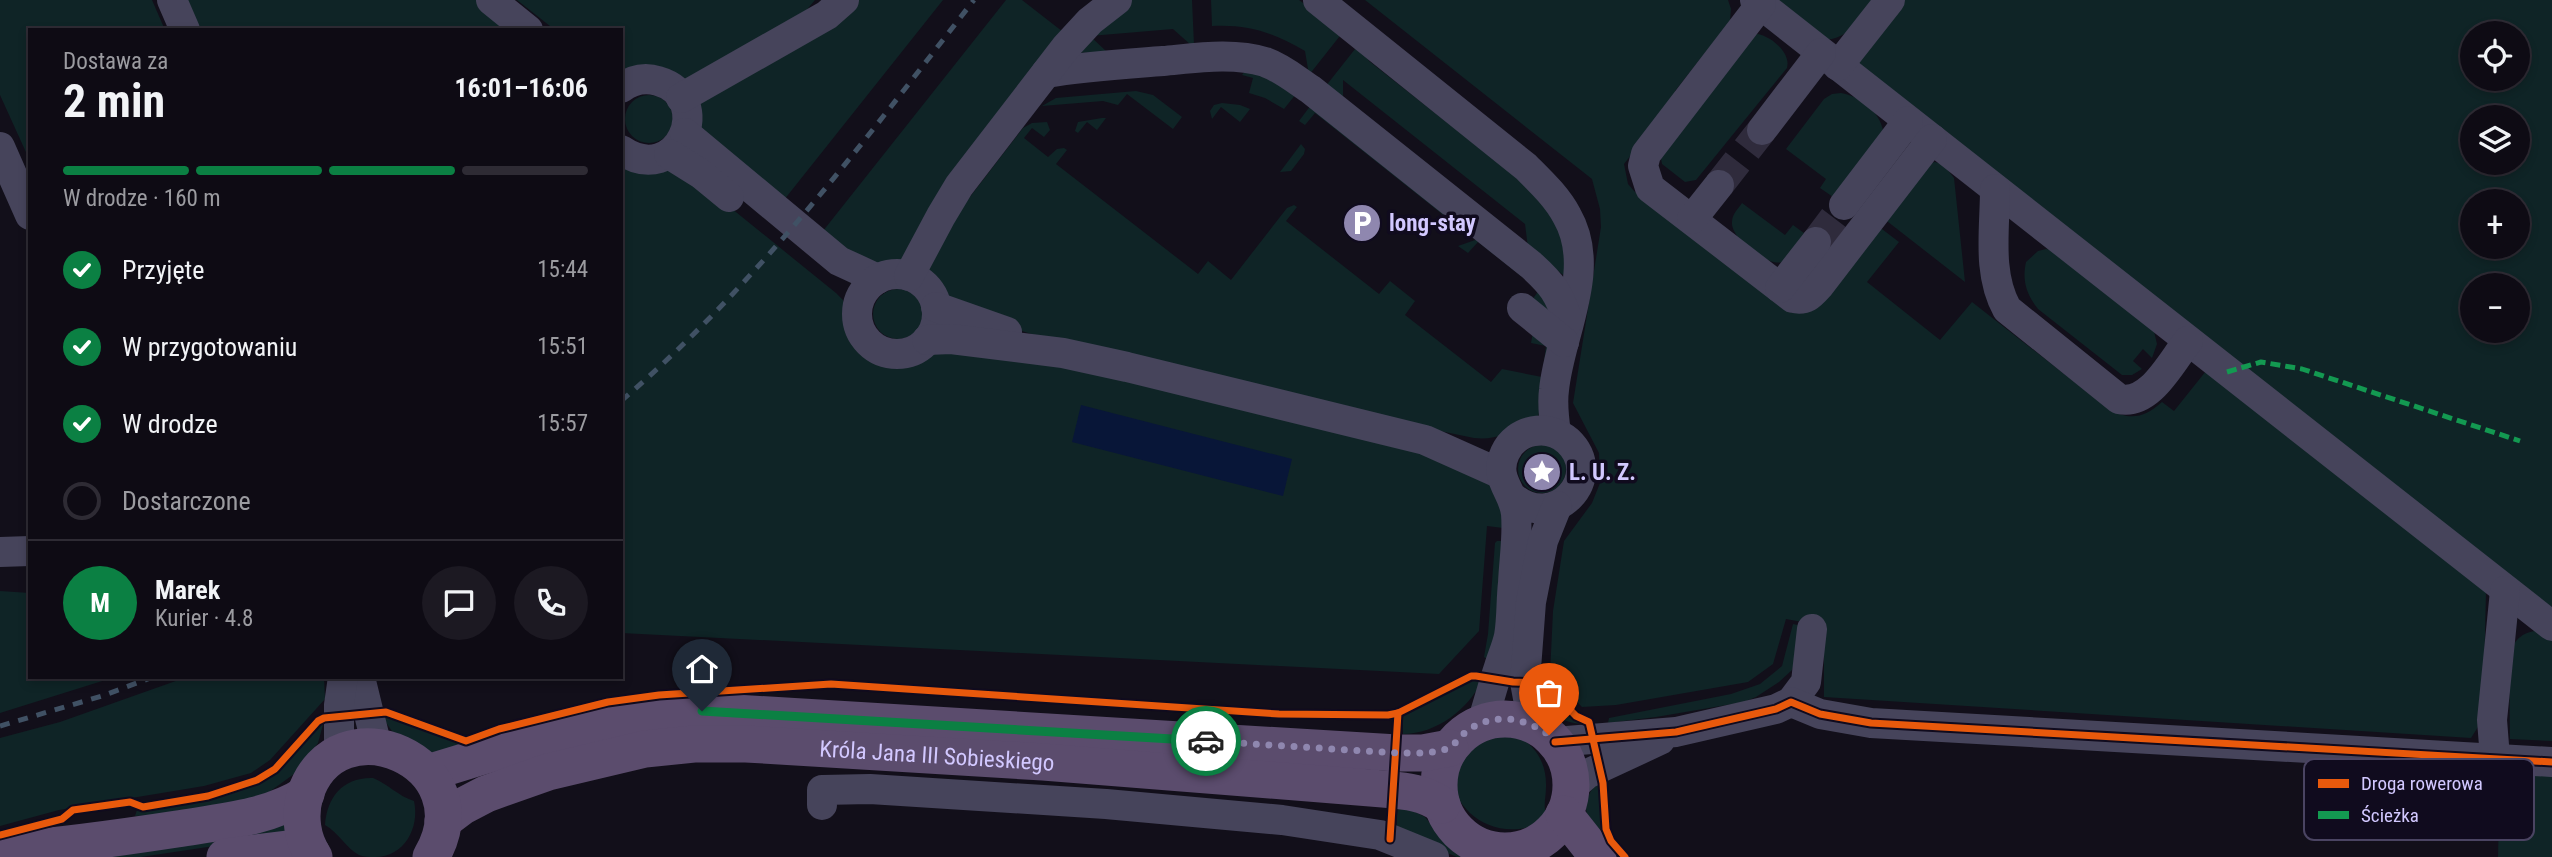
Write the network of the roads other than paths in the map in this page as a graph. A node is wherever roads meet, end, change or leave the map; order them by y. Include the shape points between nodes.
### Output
1 (172, 0) edge
2 (491, 0) edge
3 (844, 0) edge
4 (1117, 0) edge
5 (1318, 0) edge
6 (1890, 0) edge
7 (1758, 2) edge
8 (184, 28) edge
9 (526, 28) edge
10 (1829, 59) junction
11 (1046, 72) junction
12 (623, 85) edge
13 (681, 98) junction
14 (1908, 121) junction
15 (1762, 130) tunnel mouth
16 (1931, 139) junction
17 (677, 144) junction
18 (0, 146) edge
19 (623, 152) edge
20 (1719, 185) tunnel mouth
21 (1995, 189) junction
22 (1844, 205) tunnel mouth
23 (28, 210) edge
24 (1692, 219) junction
25 (1815, 242) tunnel mouth
26 (909, 276) junction
27 (877, 279) junction
28 (1780, 288) junction
29 (858, 305) junction
30 (936, 307) junction
31 (1522, 308) dead end
32 (1566, 331) junction
33 (928, 340) junction
34 (2188, 341) junction
35 (1063, 354) junction
36 (1556, 433) junction
37 (1424, 440) junction
38 (1510, 444) junction
39 (1506, 485) junction
40 (1557, 506) junction
41 (28, 551) edge
42 (0, 552) edge
43 (2505, 591) junction
44 (2552, 626) edge
45 (1812, 629) dead end
46 (343, 679) edge
47 (360, 679) edge
48 (1791, 702) junction
49 (1482, 723) junction
50 (1676, 732) junction
51 (1544, 734) junction
52 (377, 747) junction
53 (1450, 748) junction
54 (339, 755) junction
55 (2495, 758) junction
56 (2509, 759) edge
57 (2534, 761) edge
58 (2552, 762) edge
59 (428, 773) junction
60 (306, 794) junction
61 (1568, 801) junction
62 (822, 805) dead end
63 (1442, 806) junction
64 (443, 821) junction
65 (0, 851) edge
66 (1538, 852) edge
67 (313, 855) edge
68 (225, 857) edge
69 (431, 857) edge
70 (1434, 857) edge
71 (1598, 857) edge

1 - 8 street
2 - 9 street
3 - 13 street via 827,15
4 - 11 street via 1080,31
5 - 32 street via 1526,167 1553,194 1576,236 1578,256 1576,291
6 - 10 street
7 - 10 street
7 - 24 street via 1646,154 1643,166 1650,188
10 - 14 street
10 - 15 street
11 - 26 street via 959,186
11 - 32 street via 1205,58 1243,58 1279,68 1553,284 1561,298
12 - 13 street via 650,79 663,82
13 - 17 street via 687,114
14 - 16 street
14 - 22 street
16 - 21 street
16 - 28 street via 1809,297 1793,298
17 - 19 street via 657,159 643,160
17 - 27 street via 839,261
17 - 29 street via 701,174
18 - 23 street
20 - 24 street
21 - 34 street
21 - 34 street via 1994,276 2007,309 2119,399 2127,401 2149,390
24 - 28 street
25 - 28 street
26 - 27 street
26 - 30 street via 927,288
27 - 29 street
29 - 33 street via 860,328 874,347 908,353
30 - 33 street via 936,325
30 - 35 street
31 - 32 street
32 - 36 street via 1553,391
33 - 35 street
34 - 43 street
35 - 37 street
36 - 38 street via 1536,430
36 - 40 street via 1572,446 1580,465 1573,494
37 - 38 street
37 - 39 street
38 - 39 street via 1504,453
39 - 40 street via 1527,507
39 - 49 street via 1516,511 1509,638
40 - 51 street via 1531,602 1525,682
41 - 42 street
43 - 44 street
43 - 55 street via 2492,720
45 - 48 street via 1806,682
46 - 54 street
47 - 52 street
48 - 50 street
48 - 55 street via 1820,714 1871,723
49 - 51 main road via 1503,719
49 - 53 main road
50 - 51 street
50 - 61 street via 1587,774
51 - 61 main road via 1567,763
52 - 54 main road
52 - 59 main road via 409,757
53 - 59 main road, Króla Jana III Sobieskiego via 1397,753 702,711 578,728
53 - 63 main road via 1439,782
54 - 60 main road via 321,768
55 - 56 street
57 - 58 street
59 - 64 main road via 440,796
60 - 65 main road via 286,807 208,824 78,845
60 - 67 main road via 302,820
61 - 66 main road
61 - 71 main road
62 - 70 street via 822,790 870,789 1236,814 1380,835
63 - 64 main road, Króla Jana III Sobieskiego via 1415,792 1356,787 989,759 694,744 645,749 548,772 486,794
63 - 66 main road via 1456,829 1477,845
64 - 69 main road
67 - 68 main road via 287,849

